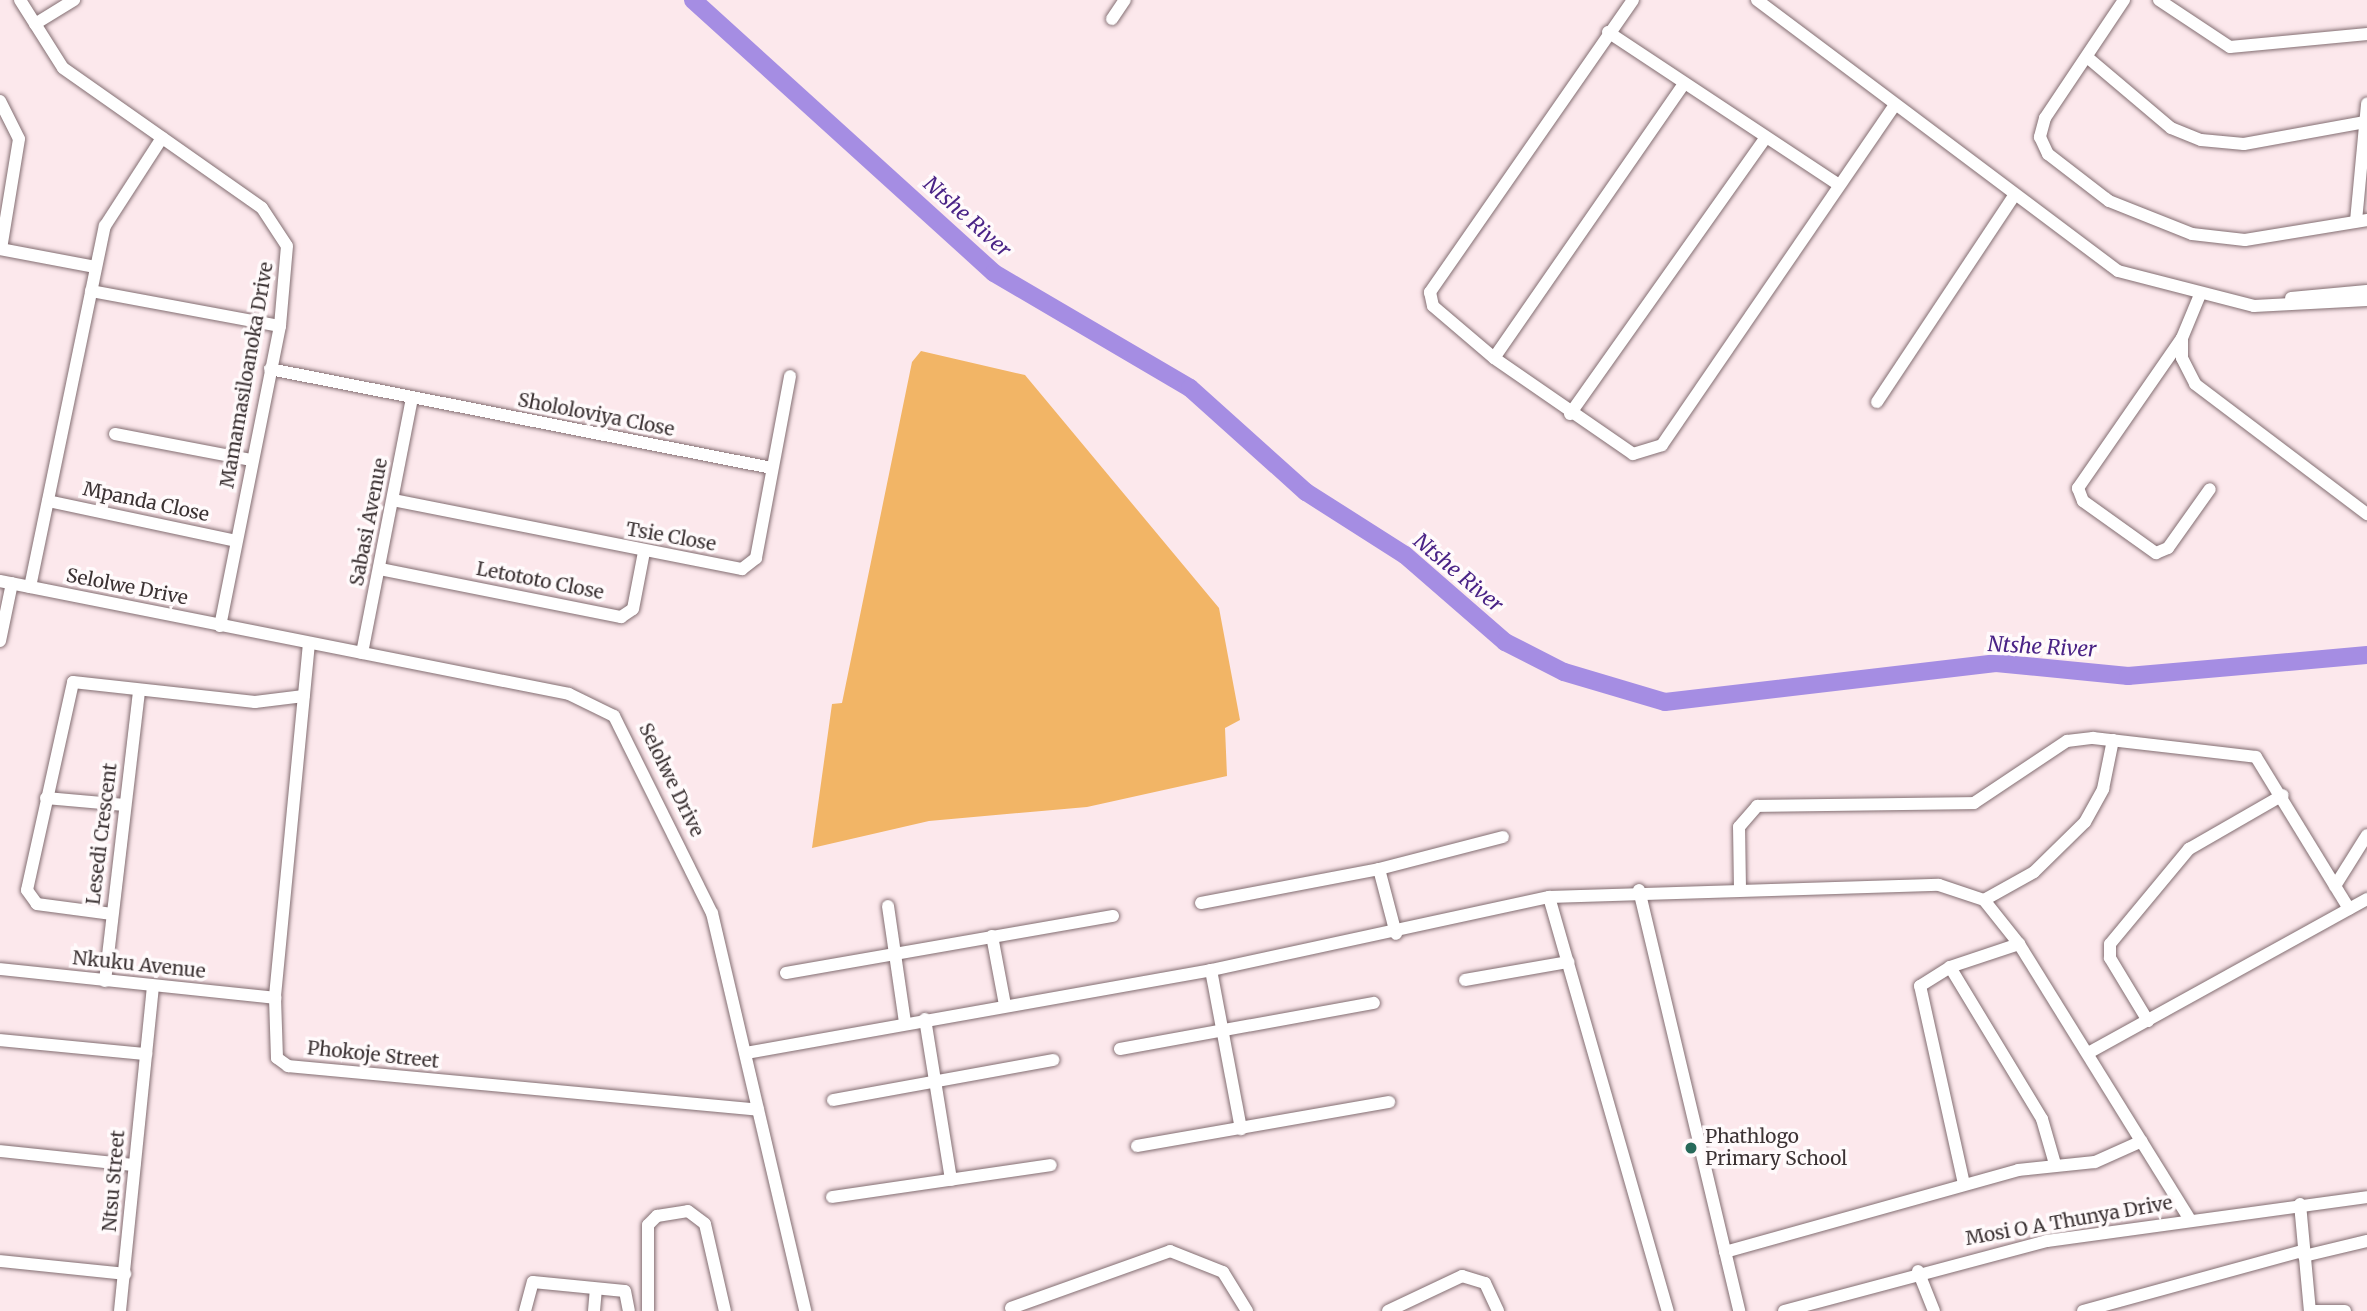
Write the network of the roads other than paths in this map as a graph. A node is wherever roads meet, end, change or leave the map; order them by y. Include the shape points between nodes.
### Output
1 (20, 0) edge
2 (74, 0) edge
3 (1125, 0) edge
4 (1633, 0) edge
5 (1757, 0) edge
6 (2124, 0) edge
7 (2159, 0) edge
8 (1112, 19) dead end
9 (35, 24) junction
10 (1608, 32) junction
11 (2367, 34) edge
12 (2087, 57) junction
13 (1683, 85) junction
14 (0, 101) edge
15 (2367, 104) edge
16 (1895, 105) junction
17 (2365, 122) edge
18 (162, 138) junction
19 (1764, 140) junction
20 (1836, 183) junction
21 (2013, 197) junction
22 (2362, 221) edge
23 (0, 249) edge
24 (96, 267) junction
25 (91, 290) junction
26 (2367, 290) edge
27 (2199, 297) junction
28 (2367, 300) edge
29 (2228, 301) junction
30 (280, 326) junction
31 (2182, 338) junction
32 (1494, 358) junction
33 (270, 369) junction
34 (790, 376) dead end
35 (412, 399) junction
36 (1877, 402) dead end
37 (1570, 414) junction
38 (115, 434) dead end
39 (251, 460) junction
40 (772, 468) junction
41 (2210, 489) dead end
42 (393, 500) junction
43 (48, 501) junction
44 (2367, 514) edge
45 (236, 541) junction
46 (644, 552) junction
47 (380, 569) junction
48 (6, 582) edge
49 (30, 587) junction
50 (220, 626) junction
51 (0, 640) edge
52 (309, 643) junction
53 (362, 653) junction
54 (139, 691) junction
55 (304, 696) junction
56 (2113, 740) junction
57 (2283, 795) junction
58 (46, 798) junction
59 (125, 805) junction
60 (2367, 835) edge
61 (1503, 836) dead end
62 (1379, 869) junction
63 (2335, 886) junction
64 (1741, 889) junction
65 (1639, 890) junction
66 (1549, 897) junction
67 (2367, 899) edge
68 (1984, 900) junction
69 (1201, 902) dead end
70 (887, 906) dead end
71 (2349, 909) junction
72 (112, 914) junction
73 (1113, 916) dead end
74 (1396, 934) junction
75 (992, 936) junction
76 (2019, 944) junction
77 (895, 956) junction
78 (1568, 962) junction
79 (1950, 967) junction
80 (0, 969) edge
81 (1211, 970) junction
82 (786, 973) dead end
83 (1465, 980) dead end
84 (105, 981) junction
85 (153, 987) junction
86 (275, 998) junction
87 (1374, 1003) dead end
88 (1005, 1005) junction
89 (925, 1019) junction
90 (2148, 1021) junction
91 (905, 1022) junction
92 (1223, 1032) junction
93 (0, 1040) edge
94 (1120, 1049) dead end
95 (2088, 1053) junction
96 (146, 1054) junction
97 (746, 1054) junction
98 (1053, 1060) dead end
99 (936, 1081) junction
100 (833, 1100) dead end
101 (1389, 1102) dead end
102 (758, 1110) junction
103 (1241, 1129) junction
104 (2143, 1141) junction
105 (1137, 1146) dead end
106 (0, 1151) edge
107 (2055, 1164) junction
108 (134, 1165) junction
109 (1051, 1165) dead end
110 (951, 1180) junction
111 (1964, 1184) junction
112 (832, 1197) dead end
113 (2367, 1197) edge
114 (2300, 1204) junction
115 (2189, 1219) junction
116 (2367, 1241) edge
117 (1725, 1252) junction
118 (2304, 1253) junction
119 (0, 1261) edge
120 (1918, 1271) junction
121 (125, 1274) junction
122 (596, 1289) junction
123 (1011, 1308) dead end
124 (120, 1311) edge
125 (525, 1311) edge
126 (594, 1311) edge
127 (629, 1311) edge
128 (648, 1311) edge
129 (724, 1311) edge
130 (804, 1311) edge
131 (1247, 1311) edge
132 (1388, 1311) edge
133 (1498, 1311) edge
134 (1668, 1311) edge
135 (1739, 1311) edge
136 (1784, 1311) edge
137 (1934, 1311) edge
138 (2083, 1311) edge
139 (2345, 1311) edge

1 - 9 street, Mamamasiloanoka Drive
2 - 9 street
3 - 8 street
4 - 10 street
5 - 16 street
6 - 12 street
7 - 11 street via 2230,47
9 - 18 street, Mamamasiloanoka Drive via 63,68
10 - 13 street
10 - 32 street via 1430,292 1433,306
12 - 17 street via 2171,128 2201,140 2244,144
12 - 22 street via 2045,118 2040,137 2048,154 2109,201 2150,221 2224,240
13 - 19 street
13 - 32 street
14 - 23 street via 19,139
15 - 17 street
16 - 20 street
16 - 21 street
17 - 22 street
18 - 24 street via 107,221
18 - 30 street, Mamamasiloanoka Drive via 274,221 289,262
19 - 20 street
19 - 37 street
20 - 37 street via 1662,445 1633,454
21 - 27 street via 2099,261
21 - 36 street
23 - 24 street
24 - 25 street
25 - 30 street
25 - 43 street
26 - 29 street
27 - 29 street
27 - 31 street
28 - 29 street via 2275,307
30 - 33 street, Mamamasiloanoka Drive
31 - 41 street via 2079,481 2078,494 2156,553 2168,548
31 - 44 street via 2182,358 2195,384
32 - 37 street
33 - 35 street, Shololoviya Close
33 - 39 street, Mamamasiloanoka Drive
34 - 40 street, Tsie Close
35 - 40 street, Shololoviya Close
35 - 42 street, Sabasi Avenue
38 - 39 street
39 - 45 street, Mamamasiloanoka Drive
40 - 46 street, Tsie Close via 750,566
42 - 46 street, Tsie Close
42 - 47 street, Sabasi Avenue
43 - 45 street, Mpanda Close
43 - 49 street
45 - 50 street, Mamamasiloanoka Drive
46 - 47 street, Letototo Close via 633,609 621,617
47 - 53 street, Sabasi Avenue
48 - 49 street, Selolwe Drive
48 - 51 street
49 - 50 street, Selolwe Drive
50 - 52 street, Selolwe Drive
52 - 53 street, Selolwe Drive
52 - 55 street, Phokoje Street
53 - 97 street, Selolwe Drive via 569,694 614,716 712,913
54 - 55 street via 255,702
54 - 58 street via 73,682
54 - 59 street, Lesedi Crescent
55 - 86 street, Phokoje Street
56 - 57 street via 2256,757
56 - 64 street via 2067,741 1974,803 1758,806 1739,827
56 - 68 street via 2103,789 2085,822 2034,872
57 - 63 street
57 - 90 street via 2189,849 2110,944 2110,958
58 - 59 street
58 - 72 street via 30,899
59 - 72 street, Lesedi Crescent
60 - 63 street
61 - 62 street
62 - 69 street
62 - 74 street
63 - 71 street
64 - 65 street
64 - 68 street via 1926,884
65 - 66 street
65 - 117 street
66 - 74 street
66 - 78 street
67 - 71 street
68 - 76 street
70 - 77 street
71 - 90 street
72 - 84 street, Lesedi Crescent
73 - 75 street
74 - 81 street
75 - 77 street
75 - 88 street
76 - 79 street
76 - 95 street
77 - 82 street
77 - 91 street
78 - 83 street
78 - 134 street
79 - 107 street via 2042,1119
79 - 111 street via 1924,979 1920,989
80 - 84 street, Nkuku Avenue
81 - 88 street
81 - 92 street
84 - 85 street, Nkuku Avenue
85 - 86 street, Nkuku Avenue
85 - 96 street, Ntsu Street
86 - 102 street, Phokoje Street via 272,1047 288,1066
87 - 92 street
88 - 89 street
89 - 91 street
89 - 99 street
90 - 95 street
91 - 97 street
92 - 94 street
92 - 103 street
93 - 96 street
95 - 104 street
96 - 108 street, Ntsu Street
97 - 102 street, Selolwe Drive
98 - 99 street
99 - 100 street
99 - 110 street
101 - 103 street
102 - 130 street, Selolwe Drive
103 - 105 street
104 - 107 street via 2095,1163
104 - 115 street
106 - 108 street
107 - 111 street
108 - 121 street, Ntsu Street
109 - 110 street
110 - 112 street
111 - 117 street
113 - 114 street, Mosi O A Thunya Drive
114 - 115 street, Mosi O A Thunya Drive
114 - 118 street
115 - 120 street, Mosi O A Thunya Drive via 2047,1241
116 - 118 street
117 - 135 street
118 - 138 street
118 - 139 street via 2310,1311
119 - 121 street
120 - 136 street, Mosi O A Thunya Drive
120 - 137 street
121 - 124 street, Ntsu Street
122 - 125 street via 530,1283
122 - 126 street
122 - 127 street via 629,1294
123 - 131 street via 1170,1251 1223,1272
128 - 129 street via 648,1225 657,1216 688,1211 705,1224
132 - 133 street via 1462,1276 1485,1283

